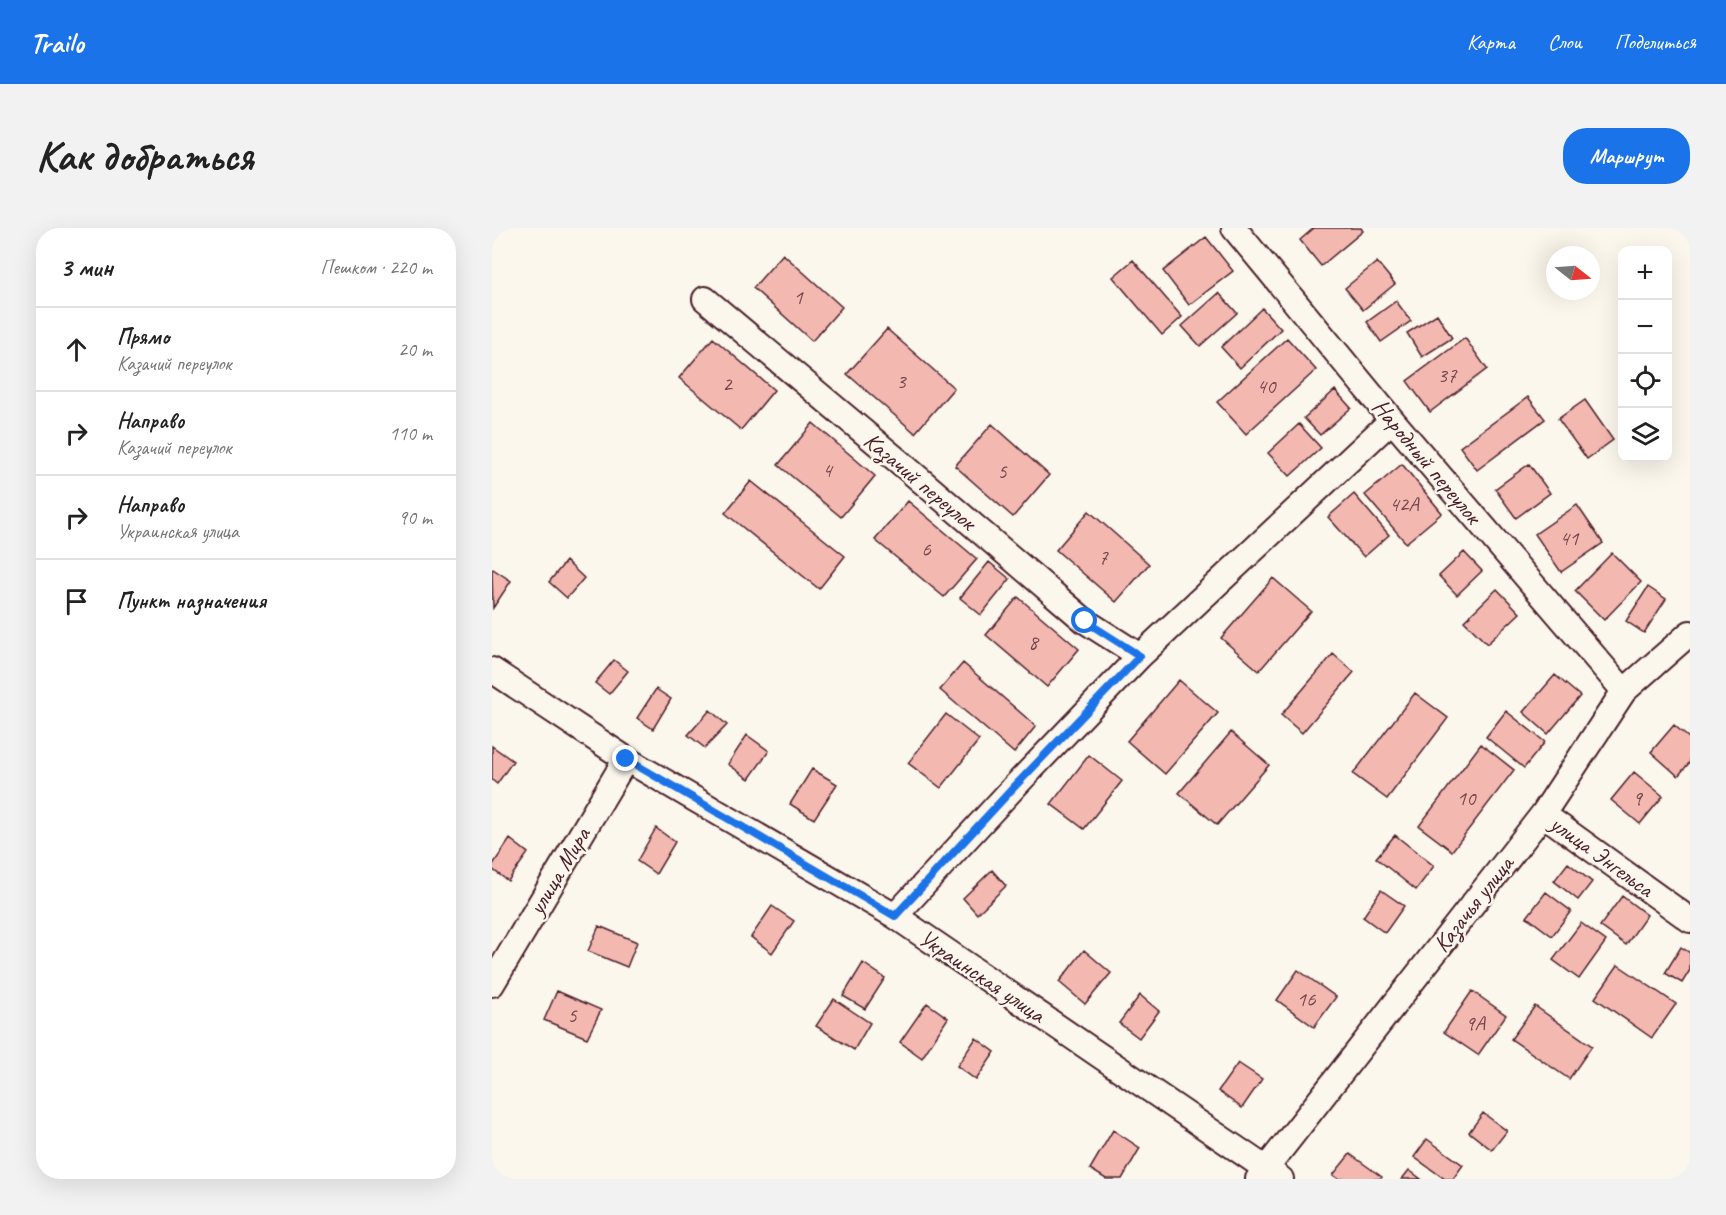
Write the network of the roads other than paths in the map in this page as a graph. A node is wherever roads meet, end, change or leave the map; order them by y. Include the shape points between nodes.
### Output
1 (1234, 228) edge
2 (705, 299) dead end
3 (1392, 420) junction
4 (1690, 633) edge
5 (1140, 656) junction
6 (492, 670) edge
7 (1624, 691) junction
8 (626, 759) junction
9 (1543, 814) junction
10 (895, 916) junction
11 (1690, 920) edge
12 (492, 984) edge
13 (1268, 1175) edge

1 - 3 street, Народный переулок
2 - 5 street, Казачий переулок via 1085,621
3 - 5 street
3 - 7 street, Народный переулок
4 - 7 street, Казачья улица
5 - 10 street
6 - 8 street, Украинская улица
7 - 9 street, Казачья улица
8 - 10 street, Украинская улица
8 - 12 street, улица Мира
9 - 11 street, улица Энгельса
9 - 13 street, Казачья улица
10 - 13 street, Украинская улица

